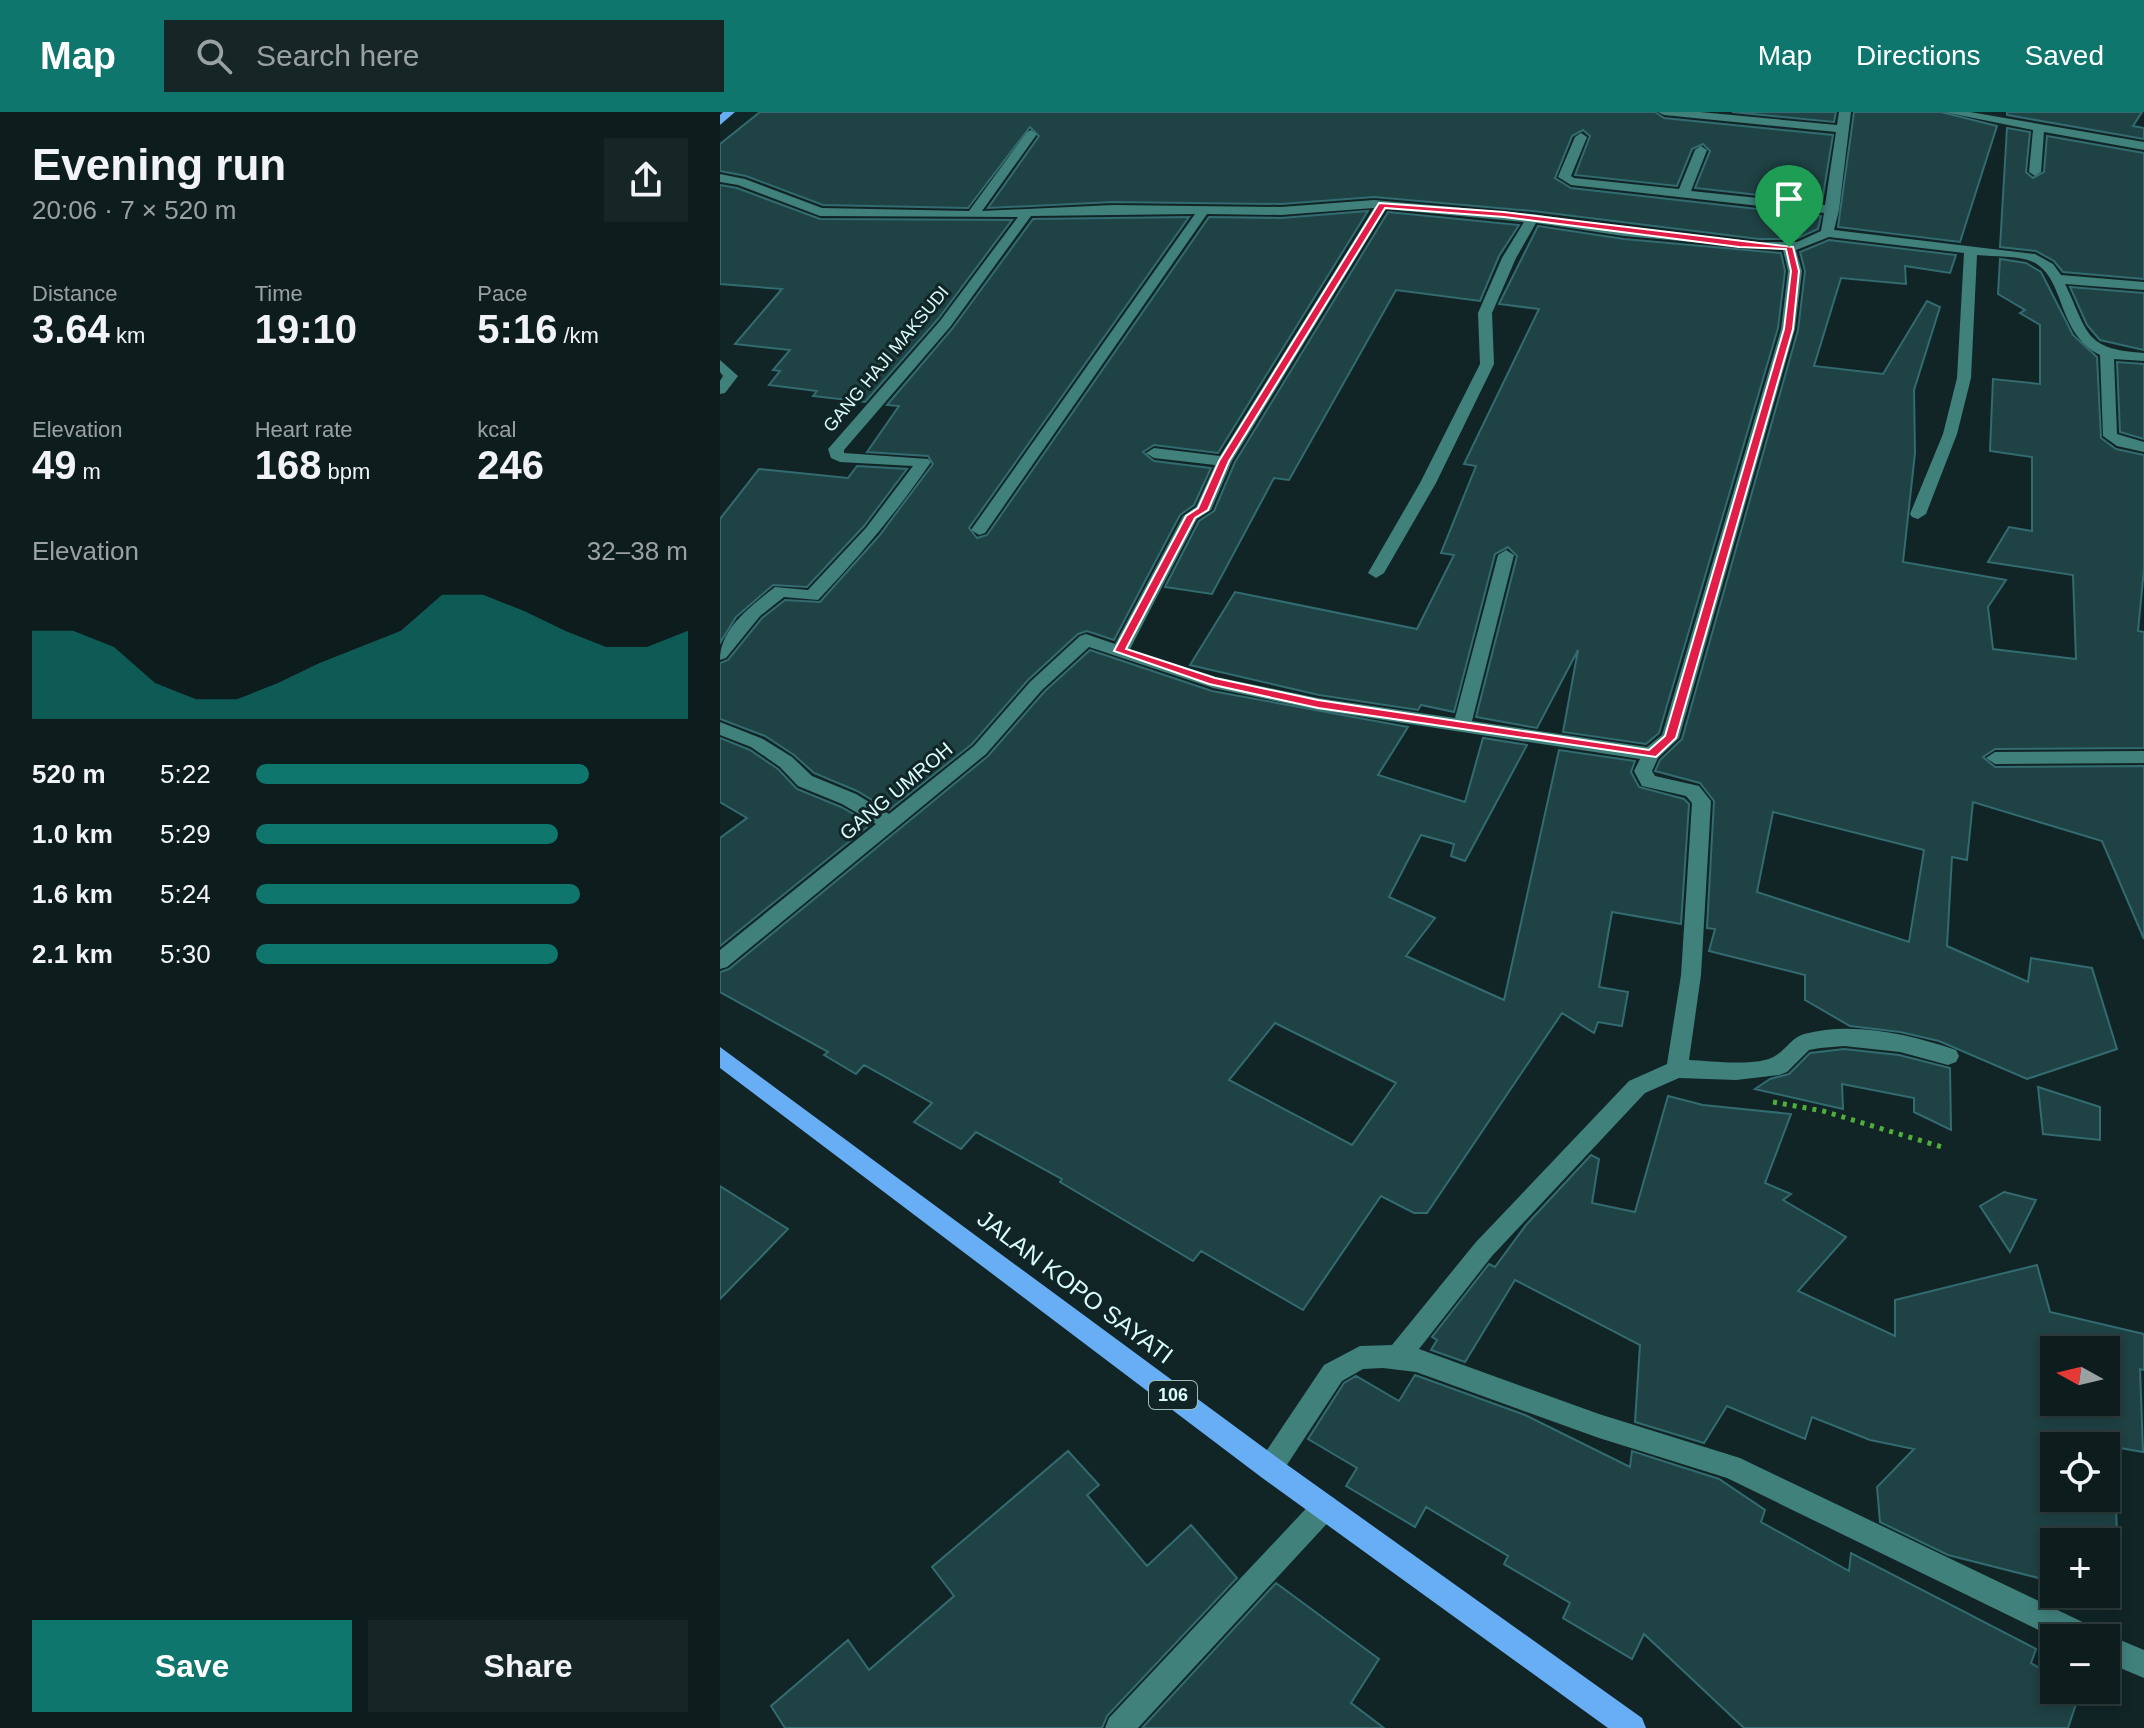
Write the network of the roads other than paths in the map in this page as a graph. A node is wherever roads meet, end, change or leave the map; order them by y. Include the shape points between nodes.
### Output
1 (729, 112) edge
2 (1664, 112) edge
3 (1845, 112) edge
4 (1950, 112) edge
5 (1707, 114) edge
6 (720, 122) edge
7 (2039, 128) junction
8 (1840, 129) junction
9 (1031, 134) dead end
10 (1581, 137) dead end
11 (2144, 146) edge
12 (1701, 150) dead end
13 (2035, 172) dead end
14 (720, 178) edge
15 (1683, 194) junction
16 (1382, 205) junction
17 (1833, 210) junction
18 (1203, 211) junction
19 (1028, 212) junction
20 (973, 215) junction
21 (1533, 218) junction
22 (1827, 233) junction
23 (1789, 247) junction
24 (1971, 249) junction
25 (2058, 279) junction
26 (2144, 286) edge
27 (2107, 353) junction
28 (2144, 357) edge
29 (720, 364) edge
30 (720, 390) edge
31 (2144, 447) edge
32 (1154, 453) dead end
33 (1224, 461) junction
34 (1918, 514) dead end
35 (979, 530) dead end
36 (1506, 555) dead end
37 (1376, 573) dead end
38 (1120, 651) junction
39 (720, 654) edge
40 (1462, 724) junction
41 (720, 728) edge
42 (1651, 754) junction
43 (2144, 757) edge
44 (1995, 758) dead end
45 (892, 824) junction
46 (720, 961) edge
47 (720, 1056) edge
48 (1948, 1056) dead end
49 (1677, 1069) junction
50 (1397, 1358) junction
51 (1270, 1468) junction
52 (1325, 1507) junction
53 (2056, 1624) edge
54 (2120, 1654) edge
55 (2144, 1664) edge
56 (1119, 1728) edge
57 (1632, 1728) edge

1 - 6 main road
2 - 5 street
3 - 8 street
4 - 7 street
5 - 8 street
7 - 11 street
7 - 13 street
8 - 17 street
9 - 20 street
10 - 15 street via 1565,179
12 - 15 street
14 - 20 street via 820,212
15 - 17 street
16 - 18 street
16 - 21 street
16 - 33 street
17 - 22 street
18 - 19 street
18 - 35 street
19 - 20 street
19 - 39 street, GANG HAJI MAKSUDI via 945,324 836,449 840,457 923,462 907,487 812,596 781,591 754,612
21 - 23 street
21 - 37 street via 1485,313 1487,364
22 - 23 street
22 - 24 street
23 - 42 street via 1795,271 1788,329 1670,738
24 - 25 street via 2035,258
24 - 34 street via 1964,378 1950,434
25 - 26 street
25 - 27 street via 2076,332
27 - 28 street
27 - 31 street via 2110,436
29 - 30 street via 731,376
32 - 33 street
33 - 38 street via 1203,510 1191,516
36 - 40 street
38 - 40 street via 1213,682 1318,704
38 - 45 street, GANG UMROH via 1086,640 1036,686 980,750
40 - 42 street
41 - 45 street via 757,743 805,781
42 - 49 street via 1643,771 1649,781 1692,791 1702,801 1691,975
43 - 44 street
45 - 46 street, GANG UMROH
47 - 51 main road, JALAN KOPO SAYATI / 106
48 - 49 street via 1900,1043 1844,1037 1803,1043 1779,1066
49 - 50 street via 1637,1087 1592,1132 1484,1249
50 - 51 street via 1360,1358 1333,1373
50 - 53 street via 1731,1467
51 - 52 main road, JALAN KOPO SAYATI / 106
52 - 56 street
52 - 57 main road, JALAN KOPO SAYATI / 106
54 - 55 street

